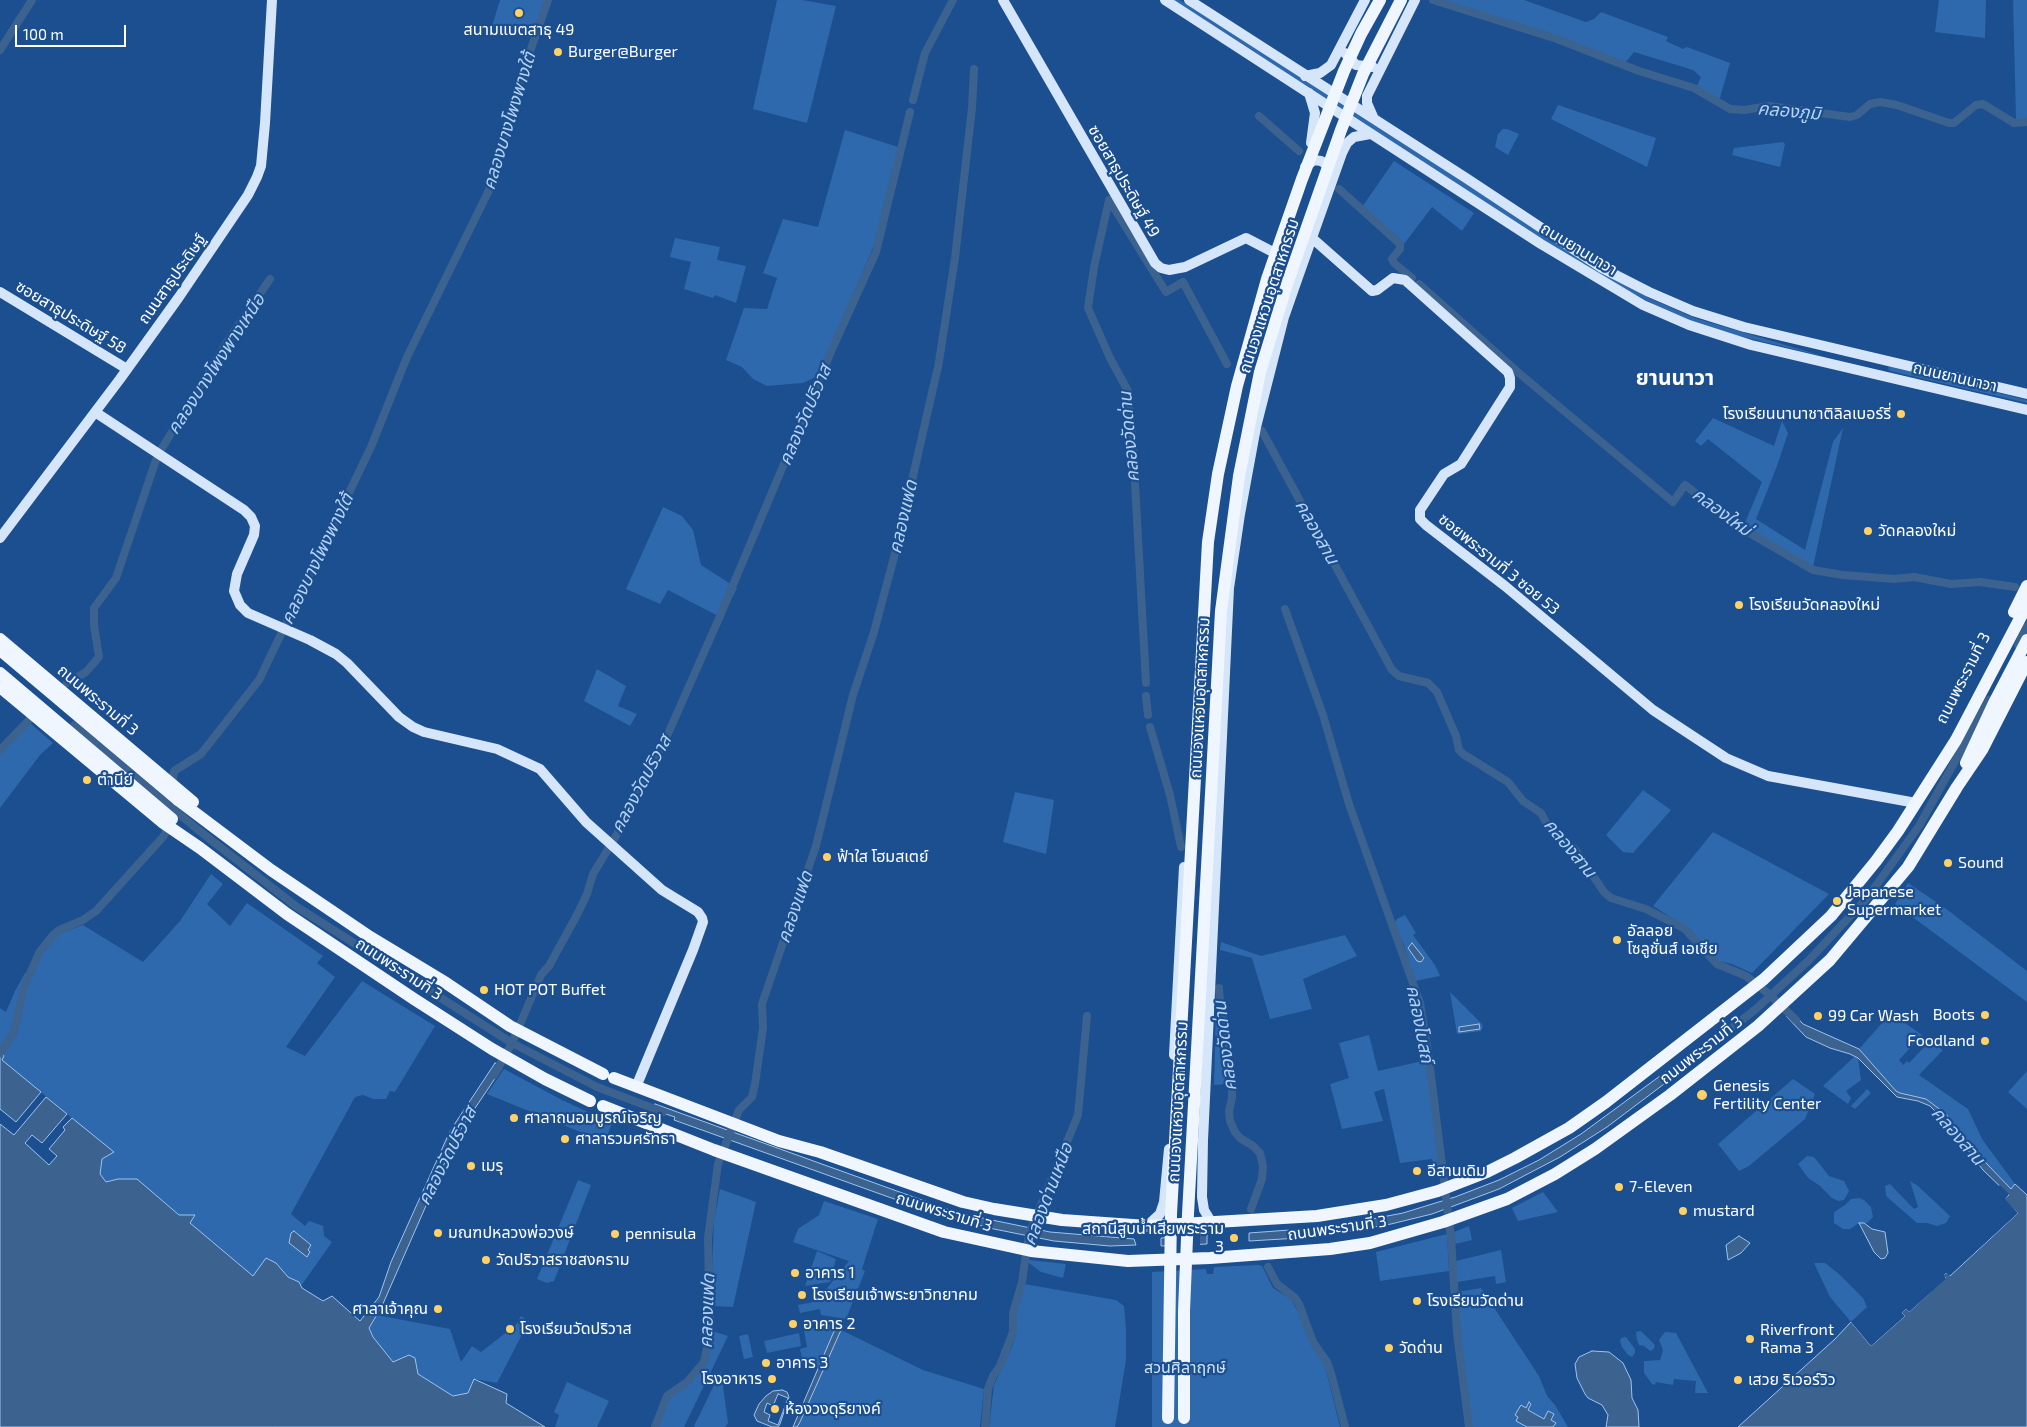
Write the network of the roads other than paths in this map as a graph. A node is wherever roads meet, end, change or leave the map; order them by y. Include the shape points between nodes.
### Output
1 (272, 0) edge
2 (1004, 0) edge
3 (1166, 0) edge
4 (1188, 0) edge
5 (1365, 0) edge
6 (1380, 0) edge
7 (1401, 0) edge
8 (1416, 0) edge
9 (1345, 37) junction
10 (1381, 65) junction
11 (1305, 76) junction
12 (1309, 93) junction
13 (1374, 119) junction
14 (1370, 134) junction
15 (1305, 168) junction
16 (1332, 178) junction
17 (1312, 238) junction
18 (1273, 252) junction
19 (0, 292) edge
20 (1827, 347) junction
21 (127, 369) junction
22 (1875, 374) junction
23 (2027, 394) edge
24 (2027, 410) edge
25 (95, 412) junction
26 (0, 538) edge
27 (2027, 586) edge
28 (2027, 605) edge
29 (0, 639) edge
30 (2027, 640) edge
31 (0, 650) edge
32 (27, 662) junction
33 (2027, 662) edge
34 (0, 673) edge
35 (3, 689) edge
36 (1194, 707) junction
37 (1224, 707) junction
38 (1928, 784) junction
39 (1957, 786) junction
40 (180, 796) junction
41 (1916, 803) junction
42 (169, 824) junction
43 (636, 1086) junction
44 (590, 1101) dead end
45 (602, 1106) dead end
46 (1203, 1150) junction
47 (1169, 1151) junction
48 (1212, 1223) junction
49 (1147, 1226) junction
50 (1169, 1427) edge
51 (1184, 1427) edge

1 - 21 main road, ถนนสาธุประดิษฐ์ via 265,123 257,178 207,258
2 - 18 main road, ซอยสาธุประดิษฐ์ 49 via 1155,263 1169,270 1186,267 1246,238
3 - 12 main road, ถนนยานนาวา
4 - 11 main road, ถนนยานนาวา
5 - 9 main road
6 - 50 main road, ถนนวงแหวนอุตสาหกรรม, bridge via 1344,71 1267,279 1237,386 1208,542 1171,1214
7 - 51 main road, ถนนวงแหวนอุตสาหกรรม, bridge via 1363,74 1287,284 1260,372 1239,476 1219,640 1188,1214
8 - 10 main road
9 - 10 main road via 1344,52 1356,65
9 - 11 main road via 1331,65 1320,73
10 - 13 main road via 1367,96
11 - 13 main road, ถนนยานนาวา
12 - 14 main road, ถนนยานนาวา
12 - 15 main road, ถนนวงแหวนอุตสาหกรรม via 1315,123
13 - 20 main road, ถนนยานนาวา via 1602,268 1707,315
14 - 16 main road, ถนนวงแหวนอุตสาหกรรม via 1354,137 1347,143
14 - 22 main road, ถนนยานนาวา via 1558,256 1643,305 1722,337
15 - 16 main road via 1314,160 1321,161 1329,166
15 - 18 main road, ถนนวงแหวนอุตสาหกรรม
16 - 17 main road, ถนนวงแหวนอุตสาหกรรม
17 - 37 main road, ถนนวงแหวนอุตสาหกรรม via 1282,325 1256,427 1229,588
17 - 41 main road, ซอยพระรามที่ 3 ซอย 53 via 1372,291 1393,278 1406,280 1508,372 1511,382 1506,394 1461,464 1444,474 1420,510 1420,519 1426,525 1505,586 1653,710 1726,758 1768,776
18 - 36 main road, ถนนวงแหวนอุตสาหกรรม via 1245,340 1209,516
19 - 21 main road, ซอยสาธุประดิษฐ์ 58
20 - 22 main road via 1830,353 1878,364 1882,372
20 - 23 main road, ถนนยานนาวา
21 - 25 main road, ถนนสาธุประดิษฐ์
22 - 24 main road, ถนนยานนาวา
25 - 26 main road, ถนนสาธุประดิษฐ์
25 - 43 main road via 251,517 254,535 237,574 234,591 248,613 310,640 343,659 399,717 413,727 497,749 540,769 586,822 662,890 698,912 703,922
27 - 38 main road, ถนนพระรามที่ 3
28 - 38 main road, ถนนพระรามที่ 3 via 1982,695
29 - 32 main road, ถนนพระรามที่ 3
30 - 39 main road, ถนนพระรามที่ 3 via 1974,744
31 - 40 main road, ถนนพระรามที่ 3, bridge
32 - 35 main road via 11,664 4,674
32 - 40 main road, ถนนพระรามที่ 3 via 158,772
33 - 39 main road, ถนนพระรามที่ 3 via 1982,750
34 - 42 main road, ถนนพระรามที่ 3, bridge
35 - 42 main road, ถนนพระรามที่ 3
36 - 37 main road via 1199,696 1210,694 1222,698
36 - 47 main road, ถนนวงแหวนอุตสาหกรรม
37 - 46 main road, ถนนวงแหวนอุตสาหกรรม
38 - 41 main road, ถนนพระรามที่ 3
39 - 45 main road, ถนนพระรามที่ 3 via 1896,882 1830,960 1774,1013 1670,1095 1584,1157 1507,1199 1370,1243 1210,1258 1128,1261 1018,1249 944,1232 729,1156
40 - 43 main road, ถนนพระรามที่ 3 via 199,816 271,870 370,937 510,1026 608,1076
41 - 48 main road, ถนนพระรามที่ 3 via 1876,861 1831,916 1764,979 1569,1128 1509,1161 1453,1186 1386,1205 1317,1216
42 - 44 main road, ถนนพระรามที่ 3 via 287,914 414,999 504,1056
43 - 49 main road, ถนนพระรามที่ 3 via 779,1141 963,1202 1036,1216
46 - 47 main road via 1198,1160 1180,1166
46 - 48 main road, ถนนวงแหวนอุตสาหกรรม via 1202,1197 1204,1210
47 - 49 main road, ถนนวงแหวนอุตสาหกรรม via 1164,1202 1160,1214
48 - 49 main road, ถนนพระรามที่ 3

